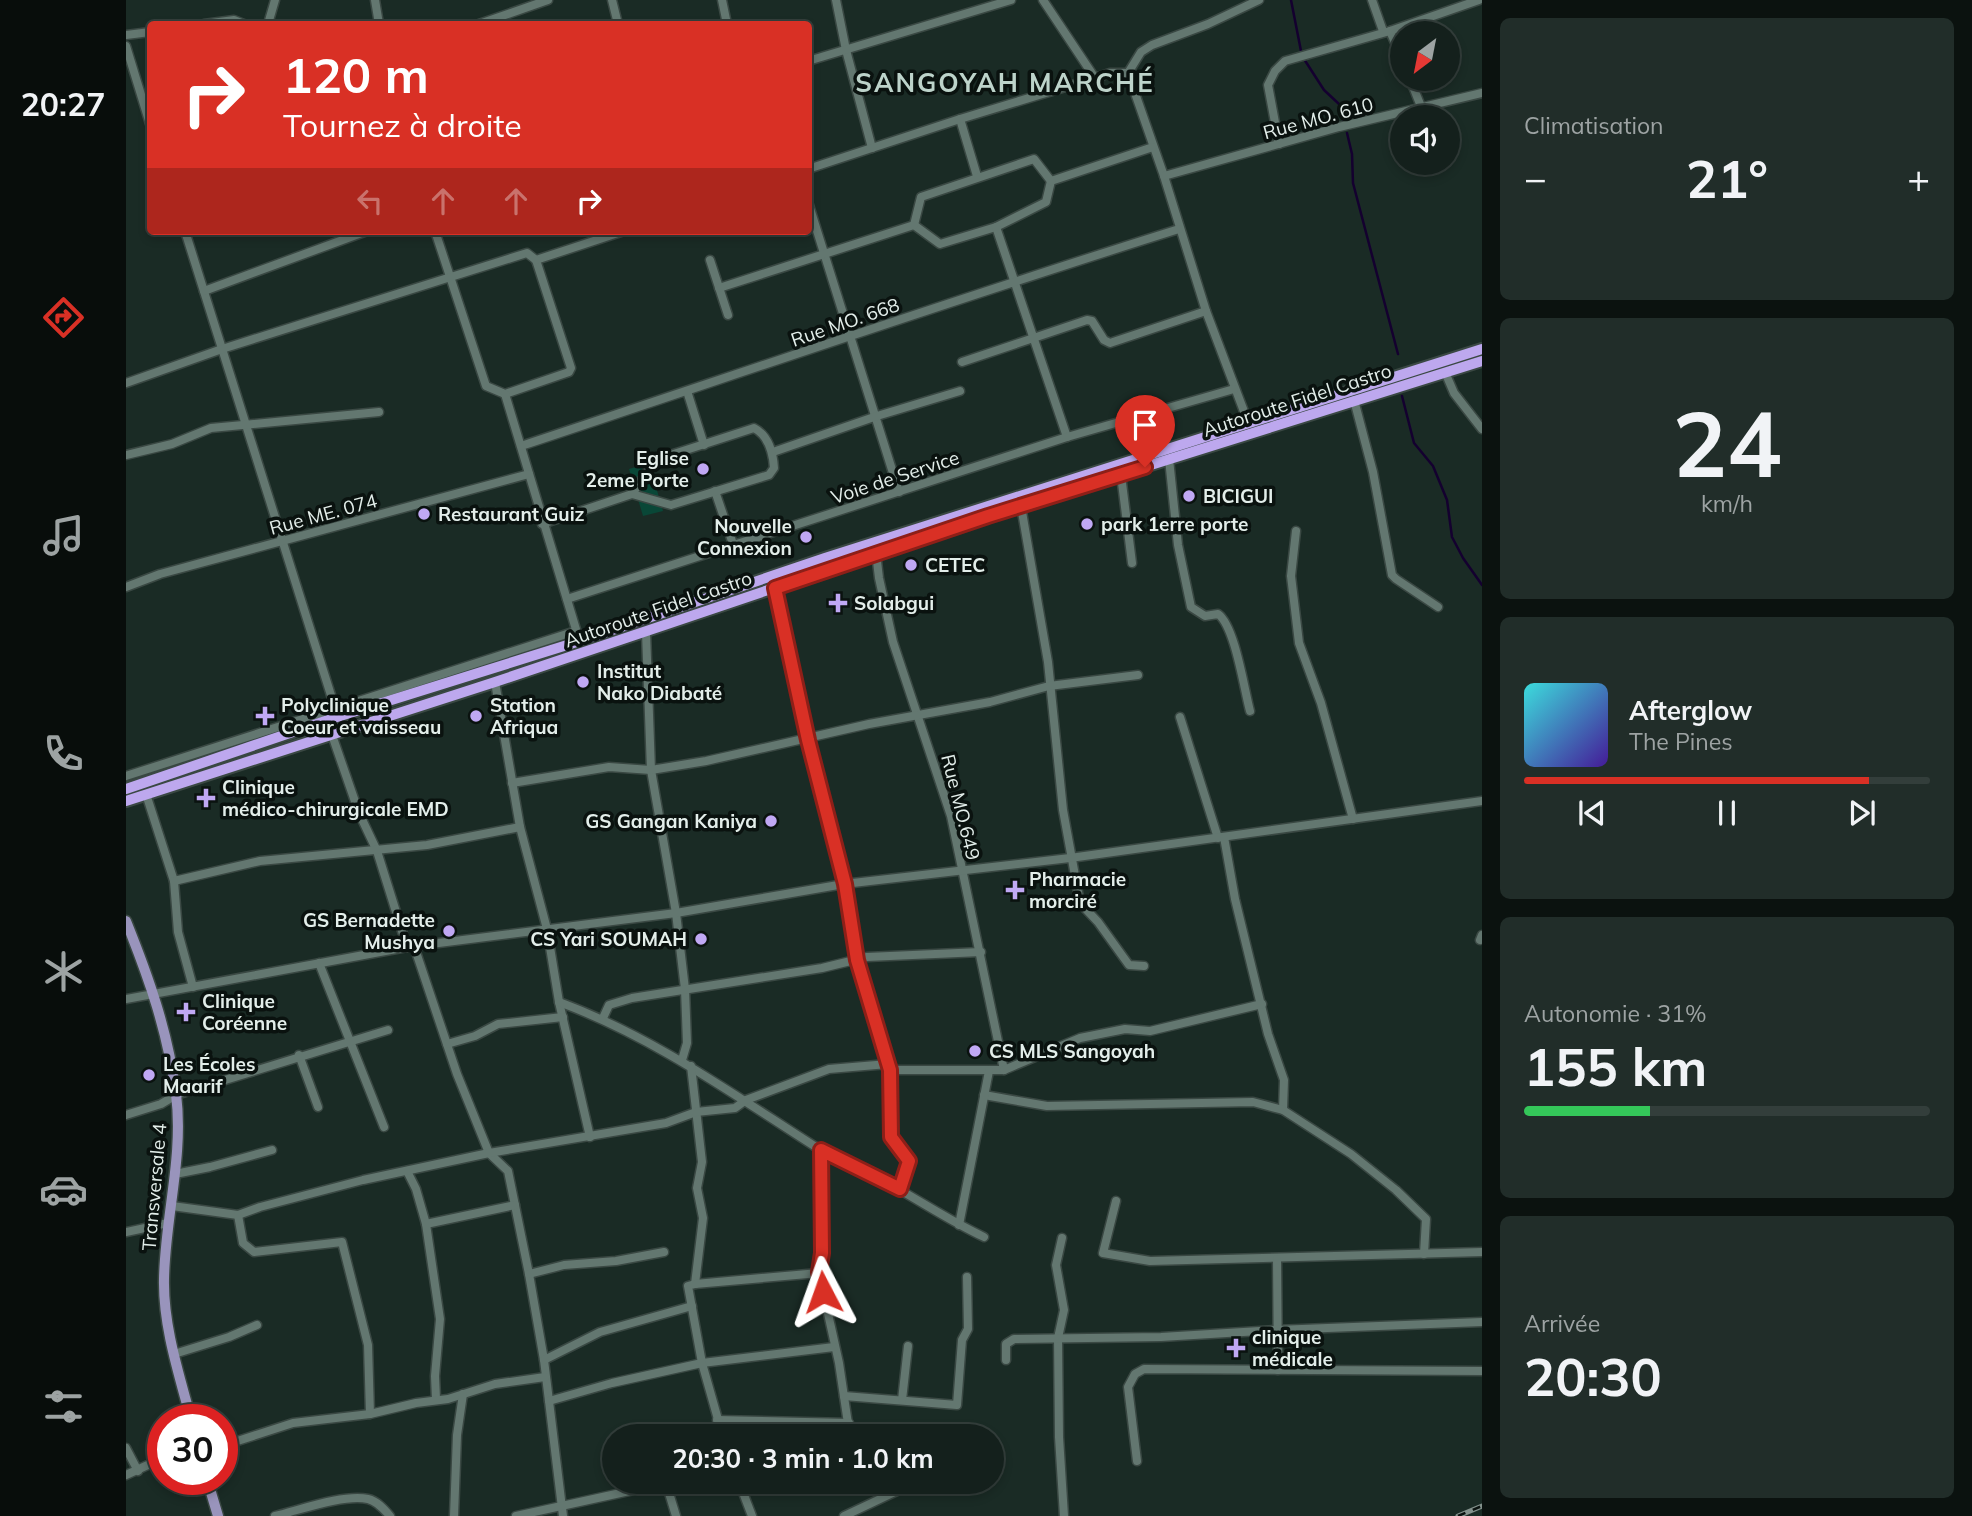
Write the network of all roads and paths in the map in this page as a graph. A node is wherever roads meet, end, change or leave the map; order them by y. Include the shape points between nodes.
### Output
1 (275, 0) edge
2 (375, 0) edge
3 (548, 0) edge
4 (612, 0) edge
5 (722, 0) edge
6 (836, 0) edge
7 (1011, 0) edge
8 (1043, 0) edge
9 (1259, 0) edge
10 (1372, 0) edge
11 (1479, 0) edge
12 (269, 21) edge
13 (378, 21) edge
14 (488, 21) edge
15 (617, 21) edge
16 (726, 21) edge
17 (1387, 31) junction
18 (147, 32) edge
19 (126, 36) edge
20 (1390, 37) edge
21 (126, 46) edge
22 (846, 50) junction
23 (812, 60) edge
24 (1128, 73) junction
25 (1095, 78) junction
26 (1482, 93) edge
27 (1437, 105) edge
28 (147, 114) edge
29 (1390, 116) edge
30 (960, 119) junction
31 (1279, 144) junction
32 (872, 148) junction
33 (1153, 148) junction
34 (812, 168) edge
35 (977, 176) junction
36 (1164, 176) junction
37 (1051, 181) junction
38 (812, 214) edge
39 (914, 225) junction
40 (996, 227) junction
41 (1179, 229) junction
42 (185, 235) edge
43 (357, 235) edge
44 (436, 235) edge
45 (612, 235) edge
46 (825, 254) junction
47 (536, 260) junction
48 (710, 260) dead end
49 (450, 278) junction
50 (1013, 281) junction
51 (719, 288) junction
52 (204, 291) junction
53 (1206, 311) junction
54 (728, 316) dead end
55 (852, 337) junction
56 (1033, 339) junction
57 (222, 349) junction
58 (1482, 349) edge
59 (1482, 361) edge
60 (962, 362) dead end
61 (1445, 372) junction
62 (126, 383) edge
63 (1234, 389) junction
64 (687, 391) junction
65 (960, 391) dead end
66 (505, 394) junction
67 (1354, 400) junction
68 (380, 412) dead end
69 (877, 416) junction
70 (1248, 422) junction
71 (247, 426) junction
72 (1482, 429) edge
73 (1066, 438) junction
74 (704, 445) junction
75 (521, 446) junction
76 (773, 452) junction
77 (126, 455) edge
78 (1169, 459) junction
79 (529, 474) junction
80 (1121, 475) junction
81 (715, 491) junction
82 (899, 492) junction
83 (632, 494) junction
84 (1021, 506) junction
85 (542, 524) junction
86 (1296, 531) dead end
87 (283, 541) junction
88 (734, 547) junction
89 (876, 553) junction
90 (1132, 563) dead end
91 (126, 587) edge
92 (775, 588) junction
93 (567, 600) junction
94 (1438, 607) dead end
95 (646, 632) junction
96 (578, 636) junction
97 (1138, 675) dead end
98 (495, 682) junction
99 (1049, 686) junction
100 (392, 695) junction
101 (335, 708) junction
102 (1250, 711) dead end
103 (918, 715) junction
104 (1180, 717) dead end
105 (332, 735) junction
106 (808, 740) junction
107 (234, 746) junction
108 (174, 766) junction
109 (651, 770) junction
110 (126, 776) edge
111 (512, 783) junction
112 (126, 789) edge
113 (146, 794) junction
114 (1482, 801) edge
115 (126, 802) edge
116 (1353, 819) junction
117 (520, 827) junction
118 (1221, 837) junction
119 (377, 851) junction
120 (1070, 858) junction
121 (962, 872) junction
122 (174, 881) junction
123 (845, 884) junction
124 (676, 913) junction
125 (126, 921) edge
126 (547, 929) junction
127 (410, 946) junction
128 (981, 952) junction
129 (857, 960) junction
130 (319, 963) junction
131 (1143, 965) dead end
132 (193, 987) junction
133 (685, 989) junction
134 (155, 995) junction
135 (126, 999) edge
136 (559, 1002) junction
137 (1262, 1004) junction
138 (563, 1017) junction
139 (603, 1018) junction
140 (388, 1030) dead end
141 (349, 1042) junction
142 (447, 1044) junction
143 (299, 1055) junction
144 (682, 1060) junction
145 (691, 1066) junction
146 (889, 1067) junction
147 (989, 1071) junction
148 (1002, 1071) junction
149 (176, 1095) junction
150 (984, 1095) junction
151 (746, 1100) junction
152 (318, 1107) dead end
153 (1283, 1110) junction
154 (696, 1112) junction
155 (126, 1115) edge
156 (384, 1126) dead end
157 (590, 1137) junction
158 (272, 1150) dead end
159 (821, 1150) junction
160 (489, 1153) junction
161 (407, 1171) junction
162 (176, 1174) junction
163 (900, 1189) junction
164 (1115, 1201) dead end
165 (515, 1205) junction
166 (172, 1206) junction
167 (238, 1215) junction
168 (168, 1223) junction
169 (426, 1223) junction
170 (959, 1225) junction
171 (126, 1232) edge
172 (984, 1237) dead end
173 (1062, 1238) dead end
174 (664, 1252) dead end
175 (1482, 1252) edge
176 (1424, 1254) junction
177 (1277, 1259) junction
178 (819, 1272) junction
179 (529, 1274) junction
180 (967, 1277) dead end
181 (695, 1284) junction
182 (692, 1306) junction
183 (1482, 1322) edge
184 (257, 1325) dead end
185 (1276, 1330) junction
186 (1058, 1338) junction
187 (908, 1346) dead end
188 (834, 1347) junction
189 (174, 1354) junction
190 (544, 1360) junction
191 (1006, 1360) dead end
192 (702, 1363) junction
193 (1278, 1370) junction
194 (1482, 1371) edge
195 (545, 1377) junction
196 (463, 1394) junction
197 (844, 1396) junction
198 (436, 1399) junction
199 (902, 1400) junction
200 (549, 1401) junction
201 (187, 1404) edge
202 (370, 1413) junction
203 (717, 1420) junction
204 (849, 1423) joint
205 (718, 1424) edge
206 (238, 1441) edge
207 (126, 1448) edge
208 (1136, 1461) dead end
209 (147, 1466) edge
210 (138, 1471) junction
211 (126, 1475) edge
212 (612, 1494) edge
213 (671, 1494) edge
214 (744, 1494) edge
215 (891, 1494) edge
216 (212, 1495) edge
217 (562, 1504) junction
218 (218, 1516) edge
219 (275, 1516) edge
220 (390, 1516) edge
221 (454, 1516) edge
222 (516, 1516) edge
223 (563, 1516) edge
224 (676, 1516) edge
225 (752, 1516) edge
226 (844, 1516) edge
227 (1064, 1516) edge

1 - 12 street
2 - 13 street
3 - 14 street
4 - 15 street
5 - 16 street
6 - 22 street
7 - 22 street
8 - 25 street
9 - 24 street via 1152,45 1141,52
10 - 17 street
11 - 17 street
17 - 20 street
17 - 31 street via 1285,61 1275,71 1268,85
18 - 19 street
21 - 28 street
22 - 23 street
22 - 32 street
24 - 25 street
24 - 33 street
25 - 30 street
26 - 27 street, Rue MO. 610
29 - 31 street, Rue MO. 610
30 - 32 street
30 - 35 street
31 - 36 street, Rue MO. 610
32 - 34 street
33 - 36 street
33 - 37 street
35 - 37 street via 1034,159
35 - 39 street via 921,197
36 - 41 street
37 - 40 street via 1046,202
38 - 46 street
39 - 40 street via 940,244
39 - 46 street
40 - 50 street
41 - 50 street, Rue MO. 668
41 - 53 street
42 - 52 street
43 - 52 street
44 - 49 street
45 - 47 street
46 - 51 street
46 - 55 street
47 - 49 street via 527,253
47 - 66 street via 571,368
48 - 51 street
49 - 57 street
49 - 66 street via 486,386
50 - 55 street, Rue MO. 668
50 - 56 street
51 - 54 street
52 - 57 street
53 - 56 street via 1110,343 1090,320
53 - 63 street
55 - 64 street, Rue MO. 668
55 - 69 street
56 - 60 street
56 - 73 street
57 - 62 street
57 - 71 street
58 - 70 highway, Autoroute Fidel Castro
59 - 61 highway, Autoroute Fidel Castro
61 - 67 highway, Autoroute Fidel Castro
61 - 72 street via 1454,393
63 - 70 street
63 - 73 street, Voie de Service
64 - 74 street
64 - 75 street, Rue MO. 668
65 - 69 street
66 - 75 street
67 - 78 highway, Autoroute Fidel Castro
67 - 94 street via 1392,575
68 - 71 street
69 - 76 street
69 - 82 street
70 - 96 highway, Autoroute Fidel Castro
71 - 77 street via 211,428
71 - 87 street
73 - 82 street, Voie de Service
74 - 76 street via 754,428
74 - 83 street via 656,460
75 - 79 street
76 - 81 street via 774,468 769,475
78 - 80 highway, Autoroute Fidel Castro
78 - 102 street via 1178,545 1191,607 1205,616 1224,618
79 - 85 street
79 - 87 street, Rue ME. 074
80 - 84 highway, Autoroute Fidel Castro
80 - 90 street
81 - 83 street via 671,505
81 - 88 street
82 - 88 street, Voie de Service
83 - 85 street
84 - 89 highway, Autoroute Fidel Castro
84 - 99 street
85 - 93 street
86 - 116 street via 1291,576 1299,643
87 - 91 street, Rue ME. 074
87 - 101 street
88 - 93 street, Voie de Service
89 - 92 highway, Autoroute Fidel Castro
89 - 103 street, Rue MO.649 via 893,642
92 - 95 highway, Autoroute Fidel Castro
92 - 106 street
93 - 96 street
95 - 98 highway, Autoroute Fidel Castro
95 - 109 street
96 - 100 highway, Autoroute Fidel Castro
97 - 99 street
98 - 105 highway, Autoroute Fidel Castro
98 - 111 street
99 - 103 street
99 - 120 street
100 - 101 street
100 - 107 highway, Autoroute Fidel Castro
101 - 107 street
103 - 106 street
103 - 121 street, Rue MO.649 via 951,816
104 - 118 street
105 - 113 highway, Autoroute Fidel Castro
105 - 119 street
106 - 109 street
106 - 123 street
107 - 108 highway, Autoroute Fidel Castro
108 - 110 street
108 - 112 highway, Autoroute Fidel Castro
109 - 111 street via 609,767
109 - 124 street
111 - 117 street
113 - 115 highway, Autoroute Fidel Castro
113 - 122 street
114 - 116 street
116 - 118 street
117 - 119 street
117 - 126 street
118 - 120 street
118 - 137 street
119 - 122 street via 260,861
119 - 127 street
120 - 121 street
120 - 131 street via 1080,903 1129,965
121 - 123 street
121 - 128 street, Rue MO.649
122 - 132 street via 178,932
123 - 124 street
123 - 129 street
124 - 126 street
124 - 133 street
125 - 134 main road, Transversale 4
126 - 127 street
126 - 136 street
127 - 130 street
127 - 142 street
128 - 129 street
128 - 148 street, Rue MO.649
129 - 133 street
129 - 146 street
130 - 132 street
130 - 141 street
132 - 134 street
133 - 139 street via 610,1005
133 - 144 street via 687,1043
134 - 135 street
134 - 149 main road, Transversale 4
136 - 138 street
136 - 139 street
137 - 148 street via 1150,1031 1125,1029 1080,1038
137 - 153 street via 1284,1080
138 - 142 street via 498,1024
138 - 157 street
139 - 144 street
140 - 141 street
141 - 143 street
141 - 156 street
142 - 160 street
143 - 149 street
143 - 152 street
144 - 145 street
145 - 151 street
145 - 154 street
146 - 147 street
146 - 151 street via 829,1069
146 - 163 street via 891,1137 909,1161
147 - 148 street
147 - 150 street
149 - 155 street
149 - 162 main road, Transversale 4
150 - 153 street via 1047,1106 1253,1102
150 - 170 street
151 - 154 street via 735,1108
151 - 159 street
153 - 176 street via 1351,1154 1426,1219
154 - 157 street via 666,1123
154 - 181 street via 702,1162 697,1188 704,1218
157 - 160 street
158 - 162 street
159 - 163 street
159 - 178 street
160 - 161 street
160 - 165 street via 508,1171
161 - 167 street
161 - 169 street
162 - 166 main road, Transversale 4
163 - 170 street
164 - 177 street via 1103,1253 1150,1261
165 - 169 street
165 - 179 street
166 - 167 street
166 - 168 main road, Transversale 4
167 - 202 street via 243,1243 254,1252 342,1242 368,1345
168 - 171 street
168 - 189 main road, Transversale 4 via 164,1280
169 - 198 street via 440,1319
170 - 172 street
173 - 186 street via 1056,1265 1064,1310
174 - 179 street
175 - 176 street
176 - 177 street
177 - 185 street
178 - 181 street
178 - 188 street
179 - 190 street
180 - 199 street via 968,1329 962,1340 957,1405
181 - 182 street via 688,1286
182 - 190 street via 600,1332
182 - 192 street
183 - 185 street
184 - 189 street
185 - 186 street
185 - 193 street
186 - 191 street via 1014,1339 1006,1344
186 - 227 street
187 - 199 street
188 - 192 street
188 - 197 street
189 - 201 main road, Transversale 4
190 - 195 street
192 - 200 street
192 - 203 street
193 - 194 street
193 - 208 street via 1144,1369 1135,1374 1128,1387
195 - 196 street
195 - 200 street
196 - 198 street
196 - 221 street
197 - 199 street
197 - 204 street
198 - 202 street
200 - 217 street
202 - 206 street via 293,1423
203 - 204 street
203 - 205 street
207 - 210 street
209 - 210 street
210 - 211 street
212 - 217 street
213 - 224 street
214 - 225 street
215 - 226 street
216 - 218 main road
217 - 222 street
217 - 223 street
219 - 220 street via 348,1499 369,1499

